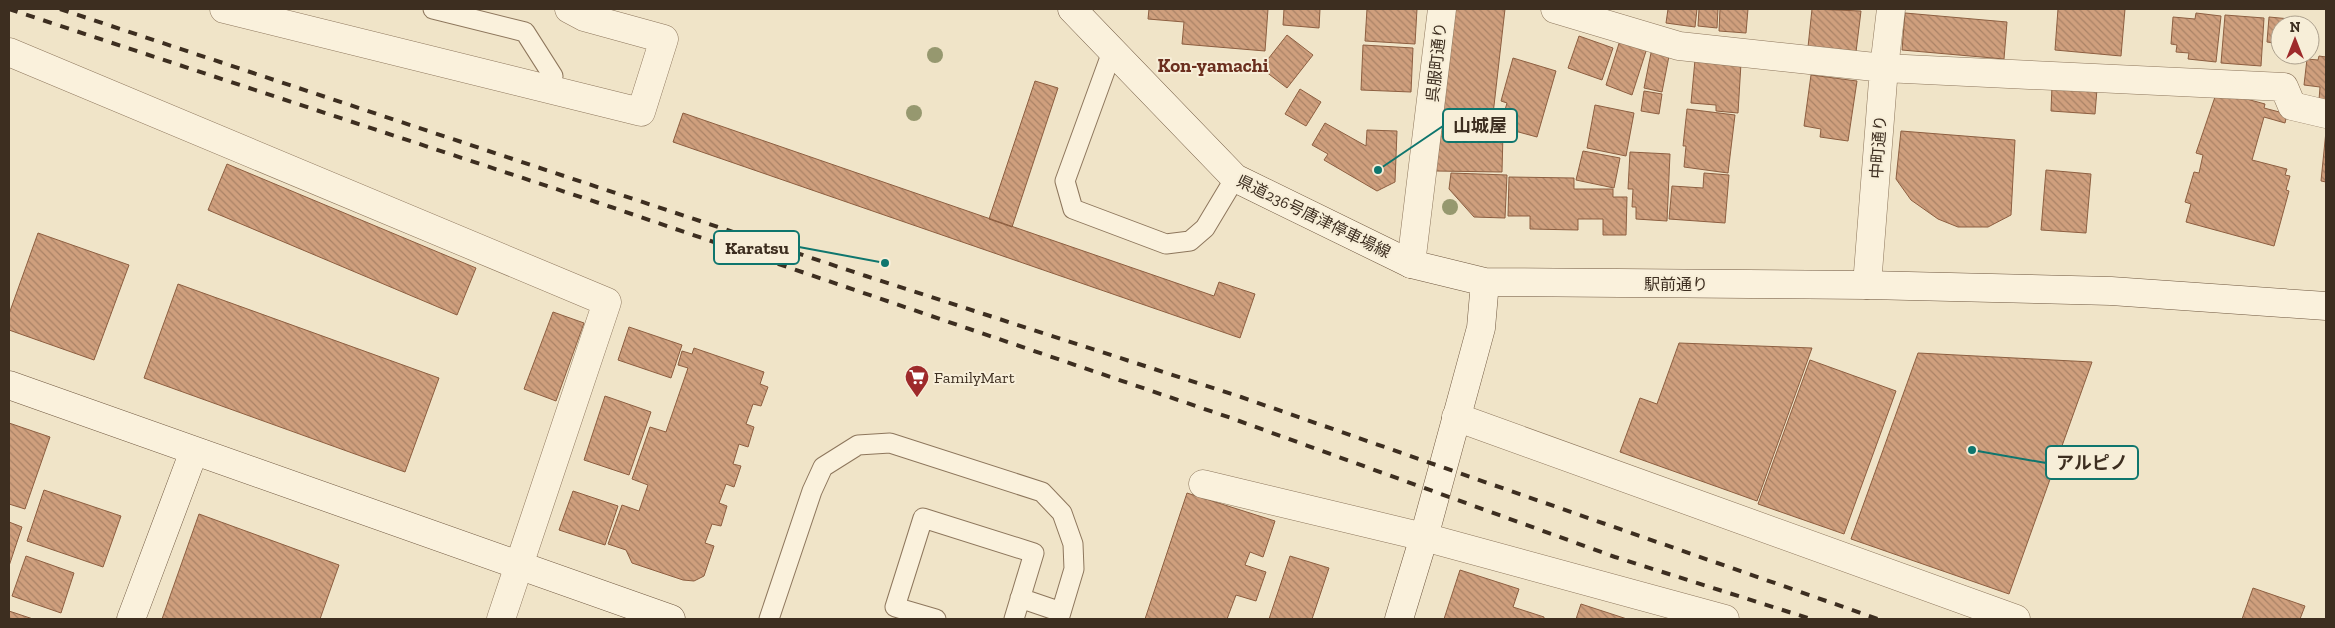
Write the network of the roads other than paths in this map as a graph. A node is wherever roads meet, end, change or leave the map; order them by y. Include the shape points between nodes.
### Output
1 (224, 9) edge
2 (433, 9) edge
3 (569, 9) edge
4 (1072, 9) edge
5 (1442, 9) edge
6 (1555, 9) edge
7 (1891, 9) edge
8 (1113, 49) junction
9 (9, 52) edge
10 (1884, 68) junction
11 (550, 90) junction
12 (2326, 114) edge
13 (1234, 178) junction
14 (1411, 264) junction
15 (1484, 282) junction
16 (1867, 284) junction
17 (2326, 306) edge
18 (9, 385) edge
19 (1456, 417) junction
20 (194, 451) junction
21 (1203, 484) dead end
22 (1424, 537) junction
23 (519, 566) junction
24 (1020, 598) junction
25 (1060, 615) edge
26 (131, 619) edge
27 (501, 619) edge
28 (671, 619) edge
29 (769, 619) edge
30 (936, 619) edge
31 (1014, 619) edge
32 (1399, 619) edge
33 (1725, 619) edge
34 (2016, 619) edge

1 - 11 street
2 - 11 lane via 526,32 553,76
3 - 11 street via 584,17 664,39 641,112
4 - 8 street, 県道236号唐津停車場線
5 - 14 street, 呉服町通り
6 - 10 street via 1680,46
7 - 10 street, 中町通り
8 - 13 street, 県道236号唐津停車場線
8 - 13 lane via 1065,181 1073,209 1166,244 1190,241 1206,228
9 - 23 street via 607,302
10 - 12 street via 2284,87 2292,106
10 - 16 street, 中町通り
13 - 14 street, 県道236号唐津停車場線
14 - 15 street, 県道236号唐津停車場線
15 - 16 street, 駅前通り
15 - 19 street via 1481,328
16 - 17 street, 駅前通り via 2111,291
18 - 20 street
19 - 22 street
19 - 34 street
20 - 23 street
20 - 26 street
21 - 22 street
22 - 32 street
22 - 33 street
23 - 27 street
23 - 28 street
24 - 25 lane
24 - 30 lane via 1034,553 923,518 895,607
24 - 31 lane
25 - 29 lane via 1074,569 1073,544 1062,513 1042,492 890,443 858,445 823,468 812,491

